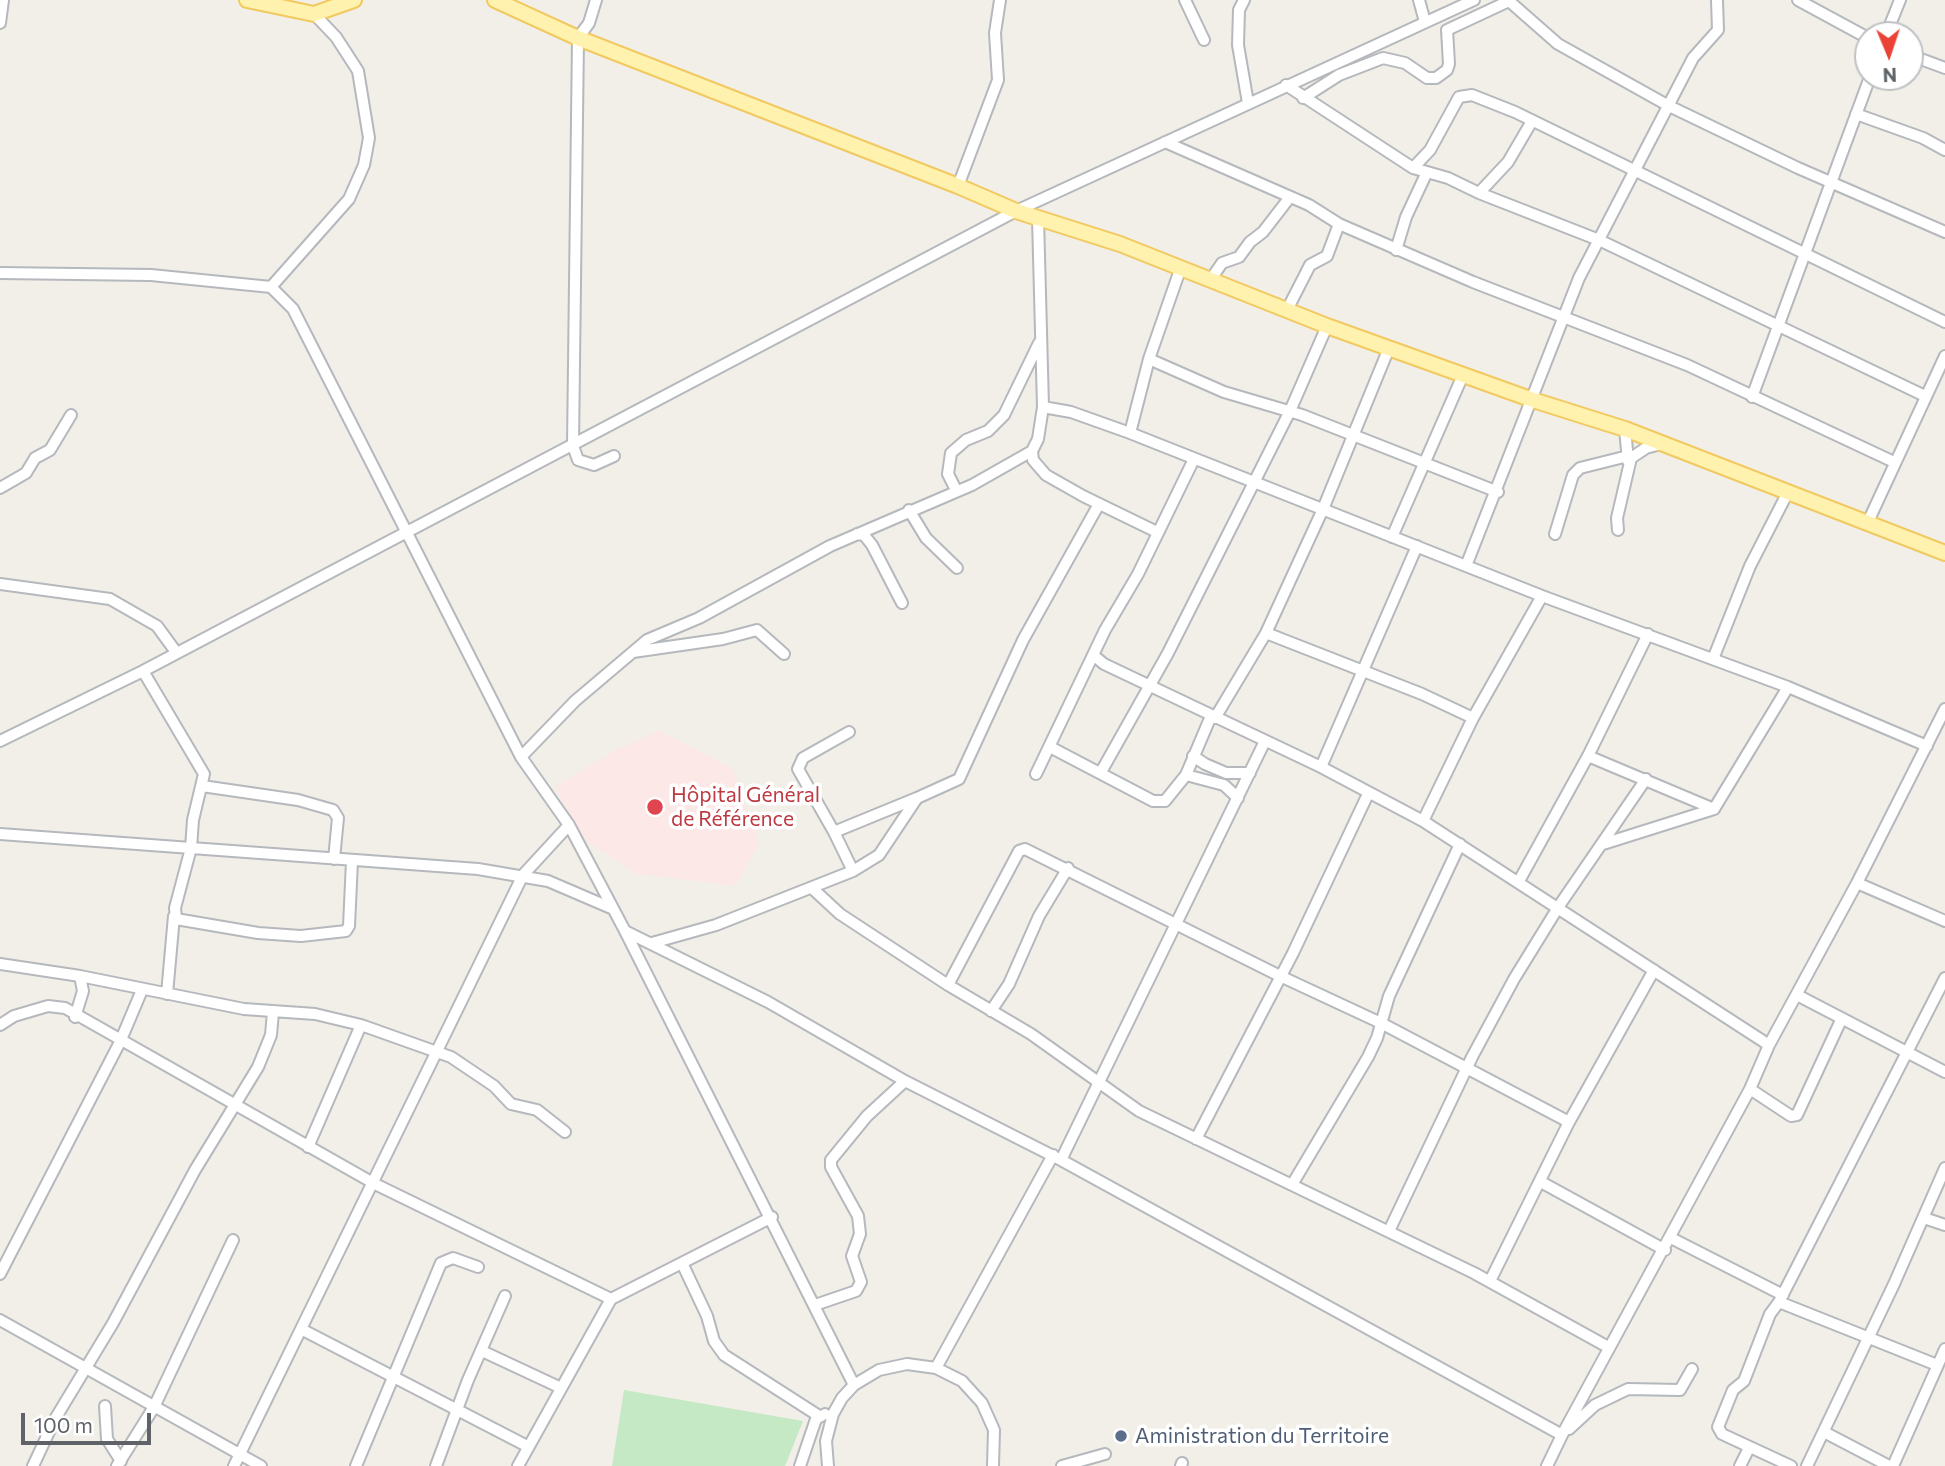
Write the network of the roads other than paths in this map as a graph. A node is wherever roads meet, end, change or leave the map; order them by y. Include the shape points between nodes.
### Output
1 (3, 0) edge
2 (247, 0) edge
3 (354, 0) edge
4 (495, 0) edge
5 (596, 0) edge
6 (1000, 0) edge
7 (1185, 0) edge
8 (1244, 0) edge
9 (1419, 0) edge
10 (1474, 0) edge
11 (1508, 0) edge
12 (1717, 0) edge
13 (1798, 0) edge
14 (1900, 0) edge
15 (314, 14) junction
16 (1892, 21) edge
17 (1425, 22) junction
18 (0, 23) edge
19 (1854, 30) edge
20 (578, 38) junction
21 (1204, 40) dead end
22 (1924, 60) edge
23 (1945, 68) edge
24 (1286, 85) junction
25 (1865, 91) edge
26 (1304, 97) junction
27 (1248, 103) junction
28 (1669, 106) junction
29 (1856, 114) junction
30 (1532, 121) junction
31 (1165, 142) junction
32 (1945, 150) edge
33 (1413, 168) junction
34 (1634, 170) junction
35 (1427, 172) junction
36 (1830, 181) junction
37 (958, 186) junction
38 (1479, 193) junction
39 (1290, 197) junction
40 (1016, 211) junction
41 (1038, 218) junction
42 (1339, 225) junction
43 (1945, 232) edge
44 (1600, 240) junction
45 (1396, 250) junction
46 (1803, 254) junction
47 (1181, 267) junction
48 (0, 273) edge
49 (1212, 279) junction
50 (271, 286) junction
51 (1287, 310) junction
52 (1564, 317) junction
53 (1945, 322) edge
54 (1777, 324) junction
55 (1328, 326) junction
56 (1041, 339) junction
57 (1389, 348) junction
58 (1945, 356) edge
59 (1149, 359) junction
60 (1463, 375) junction
61 (1925, 396) junction
62 (1752, 397) junction
63 (1533, 400) junction
64 (1042, 407) junction
65 (1290, 411) junction
66 (71, 415) dead end
67 (1625, 429) junction
68 (1130, 433) junction
69 (1352, 435) junction
70 (1664, 443) junction
71 (573, 446) junction
72 (1032, 451) junction
73 (614, 456) dead end
74 (1194, 458) junction
75 (1628, 461) junction
76 (1894, 462) junction
77 (1425, 464) junction
78 (1255, 482) junction
79 (0, 488) edge
80 (956, 490) junction
81 (1498, 492) junction
82 (1787, 494) junction
83 (1099, 504) junction
84 (1323, 509) junction
85 (909, 510) junction
86 (1867, 524) junction
87 (1618, 530) dead end
88 (405, 531) junction
89 (1157, 532) junction
90 (857, 534) junction
91 (1555, 534) dead end
92 (1392, 537) junction
93 (1417, 546) junction
94 (1945, 553) edge
95 (1466, 566) junction
96 (957, 568) dead end
97 (0, 584) edge
98 (1542, 596) junction
99 (902, 603) dead end
100 (1266, 633) junction
101 (1648, 634) junction
102 (176, 652) junction
103 (630, 652) junction
104 (784, 654) dead end
105 (1093, 656) junction
106 (1713, 659) junction
107 (1362, 669) junction
108 (143, 671) junction
109 (1149, 685) junction
110 (1788, 687) junction
111 (1945, 709) edge
112 (1213, 717) junction
113 (1473, 718) junction
114 (849, 732) dead end
115 (0, 741) edge
116 (1265, 741) junction
117 (1927, 746) junction
118 (1050, 747) junction
119 (1193, 756) junction
120 (1588, 756) junction
121 (521, 757) junction
122 (1321, 767) junction
123 (1101, 772) junction
124 (1250, 773) junction
125 (1036, 774) dead end
126 (1186, 775) junction
127 (1646, 779) junction
128 (202, 786) junction
129 (1368, 793) junction
130 (917, 798) junction
131 (1238, 798) junction
132 (1714, 809) junction
133 (1423, 821) junction
134 (569, 825) junction
135 (834, 832) junction
136 (0, 834) edge
137 (1460, 844) junction
138 (1603, 844) junction
139 (191, 848) junction
140 (334, 859) junction
141 (352, 861) junction
142 (1068, 868) junction
143 (853, 872) junction
144 (523, 875) junction
145 (1519, 881) junction
146 (1857, 883) junction
147 (813, 889) junction
148 (1559, 906) junction
149 (611, 908) junction
150 (174, 916) junction
151 (1945, 921) edge
152 (1176, 923) junction
153 (625, 930) junction
154 (652, 943) junction
155 (0, 964) edge
156 (1654, 970) junction
157 (80, 976) junction
158 (1280, 976) junction
159 (1945, 978) edge
160 (948, 985) junction
161 (142, 990) junction
162 (167, 995) junction
163 (1797, 995) junction
164 (991, 1011) junction
165 (273, 1012) junction
166 (75, 1017) junction
167 (1842, 1018) junction
168 (1381, 1023) junction
169 (361, 1024) junction
170 (0, 1025) edge
171 (120, 1042) junction
172 (1769, 1045) junction
173 (1906, 1052) junction
174 (437, 1053) junction
175 (1466, 1070) junction
176 (1945, 1072) edge
177 (905, 1081) junction
178 (1096, 1083) junction
179 (1750, 1089) junction
180 (234, 1103) junction
181 (1569, 1122) junction
182 (565, 1132) dead end
183 (1196, 1139) junction
184 (307, 1147) junction
185 (1057, 1157) junction
186 (1945, 1168) edge
187 (1541, 1182) junction
188 (1293, 1183) junction
189 (375, 1184) junction
190 (772, 1217) junction
191 (1924, 1218) junction
192 (1945, 1225) edge
193 (1389, 1231) junction
194 (1671, 1238) junction
195 (233, 1240) dead end
196 (1665, 1250) junction
197 (682, 1263) junction
198 (478, 1267) dead end
199 (0, 1275) edge
200 (1490, 1281) junction
201 (505, 1296) dead end
202 (611, 1299) junction
203 (1781, 1299) junction
204 (815, 1305) junction
205 (0, 1320) edge
206 (302, 1329) junction
207 (1869, 1336) junction
208 (1608, 1347) junction
209 (1945, 1349) edge
210 (482, 1351) junction
211 (1937, 1365) junction
212 (86, 1368) junction
213 (936, 1368) junction
214 (1692, 1369) dead end
215 (396, 1376) junction
216 (854, 1385) junction
217 (559, 1387) junction
218 (105, 1406) dead end
219 (154, 1407) junction
220 (456, 1409) junction
221 (833, 1414) junction
222 (819, 1416) junction
223 (1824, 1432) junction
224 (1562, 1435) junction
225 (527, 1446) junction
226 (1749, 1448) junction
227 (1105, 1454) dead end
228 (240, 1455) junction
229 (119, 1463) edge
230 (33, 1466) edge
231 (234, 1466) edge
232 (261, 1466) edge
233 (356, 1466) edge
234 (436, 1466) edge
235 (518, 1466) edge
236 (800, 1466) edge
237 (828, 1466) edge
238 (993, 1466) edge
239 (1062, 1466) edge
240 (1547, 1466) edge
241 (1740, 1466) edge
242 (1791, 1466) edge
243 (1807, 1466) edge
244 (1891, 1466) edge

1 - 18 street
2 - 15 main road
3 - 15 main road
4 - 20 main road
5 - 20 street via 589,23
6 - 37 street via 995,33 998,80
7 - 21 street
8 - 27 street via 1239,10 1238,45
9 - 17 street
10 - 17 street
11 - 26 street via 1447,30 1447,70 1436,78 1383,58 1339,75
11 - 28 street via 1558,44
12 - 28 street via 1718,30 1693,58
13 - 19 street
14 - 16 street
15 - 50 street via 358,71 369,138 364,165 349,199
17 - 24 street
20 - 37 main road
20 - 71 street
22 - 23 street
24 - 26 street
24 - 27 street
25 - 29 street
26 - 33 street
27 - 31 street
28 - 34 street
28 - 36 street
29 - 32 street
29 - 36 street
30 - 33 street via 1463,96 1430,150
30 - 34 street
30 - 38 street via 1508,162
31 - 39 street
31 - 40 street
33 - 35 street
34 - 44 street
34 - 46 street
35 - 38 street
35 - 45 street
36 - 43 street
36 - 46 street
37 - 40 main road
38 - 44 street
39 - 42 street
39 - 49 street via 1264,232 1239,257 1222,263
40 - 41 main road
40 - 71 street
41 - 47 main road
41 - 56 street
42 - 45 street
42 - 51 street via 1327,256 1310,265
44 - 52 street
44 - 54 street
45 - 52 street
46 - 53 street
46 - 54 street
47 - 49 main road
47 - 59 street
48 - 50 street via 151,275
49 - 51 main road
50 - 88 street via 293,309
51 - 55 main road
52 - 62 street via 1687,365
52 - 63 street
54 - 61 street
54 - 62 street
55 - 57 main road
55 - 65 street
56 - 64 street
56 - 80 street via 1004,415 988,431 966,440 951,453 948,474
57 - 60 main road
57 - 69 street
58 - 61 street
59 - 65 street via 1224,392
59 - 68 street
60 - 63 main road
60 - 77 street
61 - 76 street
62 - 76 street
63 - 67 main road
63 - 81 street
64 - 68 street
64 - 72 street
65 - 69 street
65 - 78 street
66 - 79 street via 50,450 35,458 26,473
67 - 70 main road
67 - 75 street
68 - 74 street
69 - 77 street
69 - 84 street
70 - 75 street
70 - 82 main road
71 - 73 street via 578,460 594,465
71 - 88 street
72 - 80 street
72 - 83 street via 1033,460 1046,475
74 - 78 street
74 - 89 street
75 - 87 street
75 - 91 street via 1580,468 1573,475
76 - 86 street
77 - 81 street
77 - 92 street
78 - 84 street
78 - 109 street
80 - 85 street
81 - 95 street
82 - 86 main road
82 - 106 street via 1750,566
83 - 89 street
83 - 130 street via 1011,663 964,771 958,779
84 - 92 street
84 - 100 street
85 - 90 street
85 - 96 street via 926,538
86 - 94 main road
88 - 102 street
88 - 121 street
89 - 105 street
90 - 99 street via 872,545
90 - 103 street
92 - 93 street
93 - 95 street
93 - 107 street
95 - 98 street
97 - 102 street via 110,599 157,626
98 - 101 street
98 - 113 street
100 - 107 street
100 - 112 street
101 - 106 street
101 - 120 street
102 - 108 street
103 - 104 street via 757,630
103 - 121 street via 545,729
105 - 109 street
105 - 118 street
106 - 110 street
107 - 113 street
107 - 122 street
108 - 115 street
108 - 128 street via 200,764
109 - 112 street
109 - 123 street
110 - 117 street
110 - 132 street
111 - 117 street
112 - 116 street
112 - 119 street
113 - 133 street
114 - 135 street via 803,758 798,769
116 - 122 street
116 - 124 street
117 - 146 street
118 - 123 street
118 - 125 street
119 - 124 street via 1226,773
119 - 126 street
120 - 127 street
120 - 145 street
121 - 134 street
122 - 129 street
123 - 126 street via 1160,802 1173,795
124 - 131 street
126 - 131 street via 1224,785
127 - 132 street
127 - 138 street
128 - 139 street
128 - 140 street via 298,800 333,810 338,818
129 - 133 street
129 - 158 street
130 - 135 street
130 - 143 street via 879,855
131 - 152 street
132 - 138 street
133 - 137 street
134 - 144 street
134 - 149 street
135 - 143 street
136 - 139 street
137 - 145 street
137 - 168 street via 1402,966
138 - 148 street
139 - 140 street
139 - 150 street
140 - 141 street
141 - 144 street via 431,863
141 - 150 street via 346,931 301,936 258,933
142 - 152 street
142 - 160 street via 1025,849 1019,851
142 - 164 street
143 - 147 street
144 - 149 street
144 - 174 street
145 - 148 street
146 - 151 street
146 - 163 street
147 - 154 street
147 - 160 street via 840,914
148 - 156 street
148 - 175 street
149 - 153 street
150 - 162 street
152 - 158 street
152 - 178 street
153 - 154 street
153 - 190 street
154 - 177 street via 768,1002
155 - 157 street
156 - 172 street
156 - 181 street
157 - 161 street
157 - 166 street via 83,990
158 - 168 street
158 - 183 street
159 - 173 street
160 - 164 street
161 - 162 street
161 - 171 street
162 - 165 street
163 - 167 street
163 - 172 street
164 - 178 street via 1031,1034
165 - 169 street via 315,1014
165 - 180 street via 271,1035 258,1067
166 - 170 street via 65,1008 48,1006
166 - 171 street
167 - 173 street
167 - 179 street via 1797,1115 1791,1116
168 - 175 street
168 - 188 street via 1368,1057
169 - 174 street
169 - 184 street
171 - 180 street
171 - 199 street
172 - 179 street
173 - 176 street
173 - 203 street
174 - 182 street via 451,1057 494,1086 511,1104 537,1110
174 - 189 street
175 - 181 street
175 - 193 street
177 - 185 street
177 - 204 street via 867,1116 831,1160 858,1216 860,1234 852,1256 861,1282 856,1291
178 - 183 street
178 - 185 street
179 - 194 street
180 - 184 street
180 - 212 street
181 - 187 street
183 - 188 street
184 - 189 street
185 - 213 street
185 - 224 street
186 - 191 street
187 - 196 street
187 - 200 street
188 - 193 street
189 - 202 street
189 - 206 street
190 - 197 street
190 - 204 street
191 - 192 street
191 - 207 street
193 - 200 street
194 - 196 street
194 - 203 street
195 - 219 street
196 - 208 street
197 - 202 street
197 - 222 street via 724,1355
198 - 215 street via 453,1258 443,1260
200 - 208 street
201 - 210 street
202 - 217 street
203 - 207 street
203 - 226 street via 1770,1314 1744,1381 1733,1391 1718,1423 1721,1434
204 - 216 street
205 - 212 street
206 - 215 street
206 - 228 street
207 - 211 street
207 - 223 street
208 - 224 street
209 - 211 street
210 - 217 street
210 - 220 street
211 - 244 street
212 - 219 street
212 - 230 street
213 - 216 street via 898,1366 879,1370
213 - 238 street via 962,1381 982,1403 994,1430
214 - 224 street via 1680,1390 1628,1389 1595,1405
215 - 220 street
215 - 233 street
216 - 221 street
217 - 225 street
218 - 229 street via 107,1439
219 - 228 street
219 - 229 street
220 - 225 street
220 - 234 street
221 - 222 street
221 - 237 street via 826,1441
222 - 236 street
223 - 243 street
223 - 244 street
224 - 240 street
225 - 235 street
226 - 241 street
226 - 242 street
227 - 239 street
228 - 231 street
228 - 232 street

